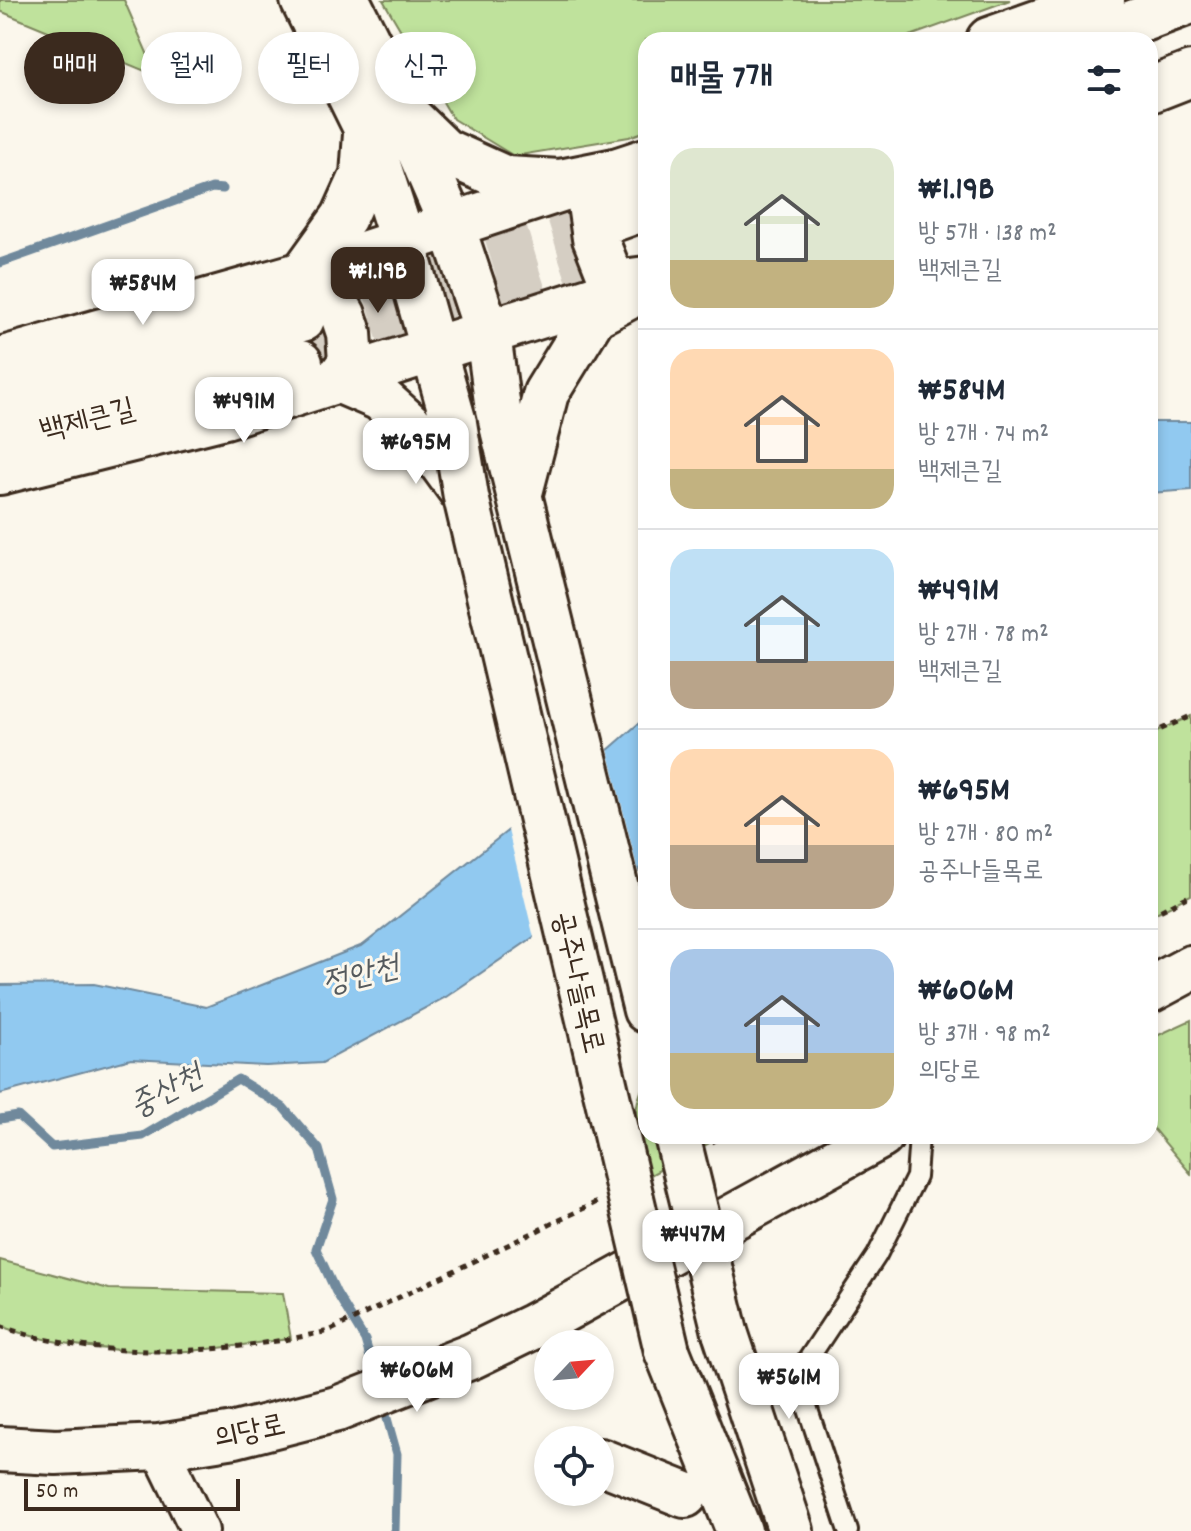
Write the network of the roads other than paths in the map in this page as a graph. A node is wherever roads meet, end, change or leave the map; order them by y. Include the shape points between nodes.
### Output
1 (303, 0) edge
2 (347, 0) edge
3 (1102, 0) edge
4 (1191, 1) edge
5 (1012, 32) edge
6 (1108, 32) edge
7 (1191, 45) edge
8 (1158, 57) edge
9 (1191, 74) edge
10 (1158, 87) edge
11 (384, 119) junction
12 (636, 165) edge
13 (452, 226) junction
14 (403, 242) junction
15 (638, 255) edge
16 (638, 255) edge
17 (638, 256) edge
18 (303, 274) junction
19 (488, 334) junction
20 (434, 351) junction
21 (318, 353) junction
22 (0, 360) edge
23 (0, 399) edge
24 (437, 429) junction
25 (0, 440) edge
26 (0, 472) edge
27 (520, 492) junction
28 (1191, 968) edge
29 (638, 977) edge
30 (1158, 986) edge
31 (694, 1144) edge
32 (866, 1144) edge
33 (918, 1144) edge
34 (159, 1447) junction
35 (0, 1449) edge
36 (614, 1467) edge
37 (685, 1495) dead end
38 (200, 1531) edge
39 (739, 1531) edge
40 (791, 1531) edge
41 (848, 1531) edge

1 - 11 main road
2 - 11 main road
3 - 5 main road
4 - 6 main road
7 - 8 main road
9 - 10 main road
11 - 12 main road via 506,179 560,182
11 - 13 main road, 공주나들목로
11 - 14 main road, 공주나들목로
11 - 18 main road via 344,217
12 - 13 main road
12 - 17 main road via 590,204 595,238 610,276 623,282
13 - 14 main road
13 - 19 main road, 공주나들목로
14 - 18 main road
14 - 20 main road, 공주나들목로
15 - 19 main road
16 - 27 main road via 546,393
18 - 21 main road via 330,293 343,315 351,362
18 - 22 main road
19 - 20 main road
19 - 27 main road, 공주나들목로 via 498,409
20 - 21 main road
20 - 24 main road, 공주나들목로
21 - 23 main road, 백제큰길
21 - 24 main road via 380,398
21 - 25 main road, 백제큰길
21 - 26 main road via 225,416
24 - 39 main road, 공주나들목로, bridge via 466,497 667,1351
27 - 29 main road, 공주나들목로
28 - 30 main road
31 - 40 main road, bridge via 725,1332
32 - 34 main road, 의당로 via 472,1356 337,1409 235,1435
33 - 41 lane via 916,1177 877,1255 797,1376
34 - 35 main road, 의당로
34 - 38 street
36 - 37 main road

